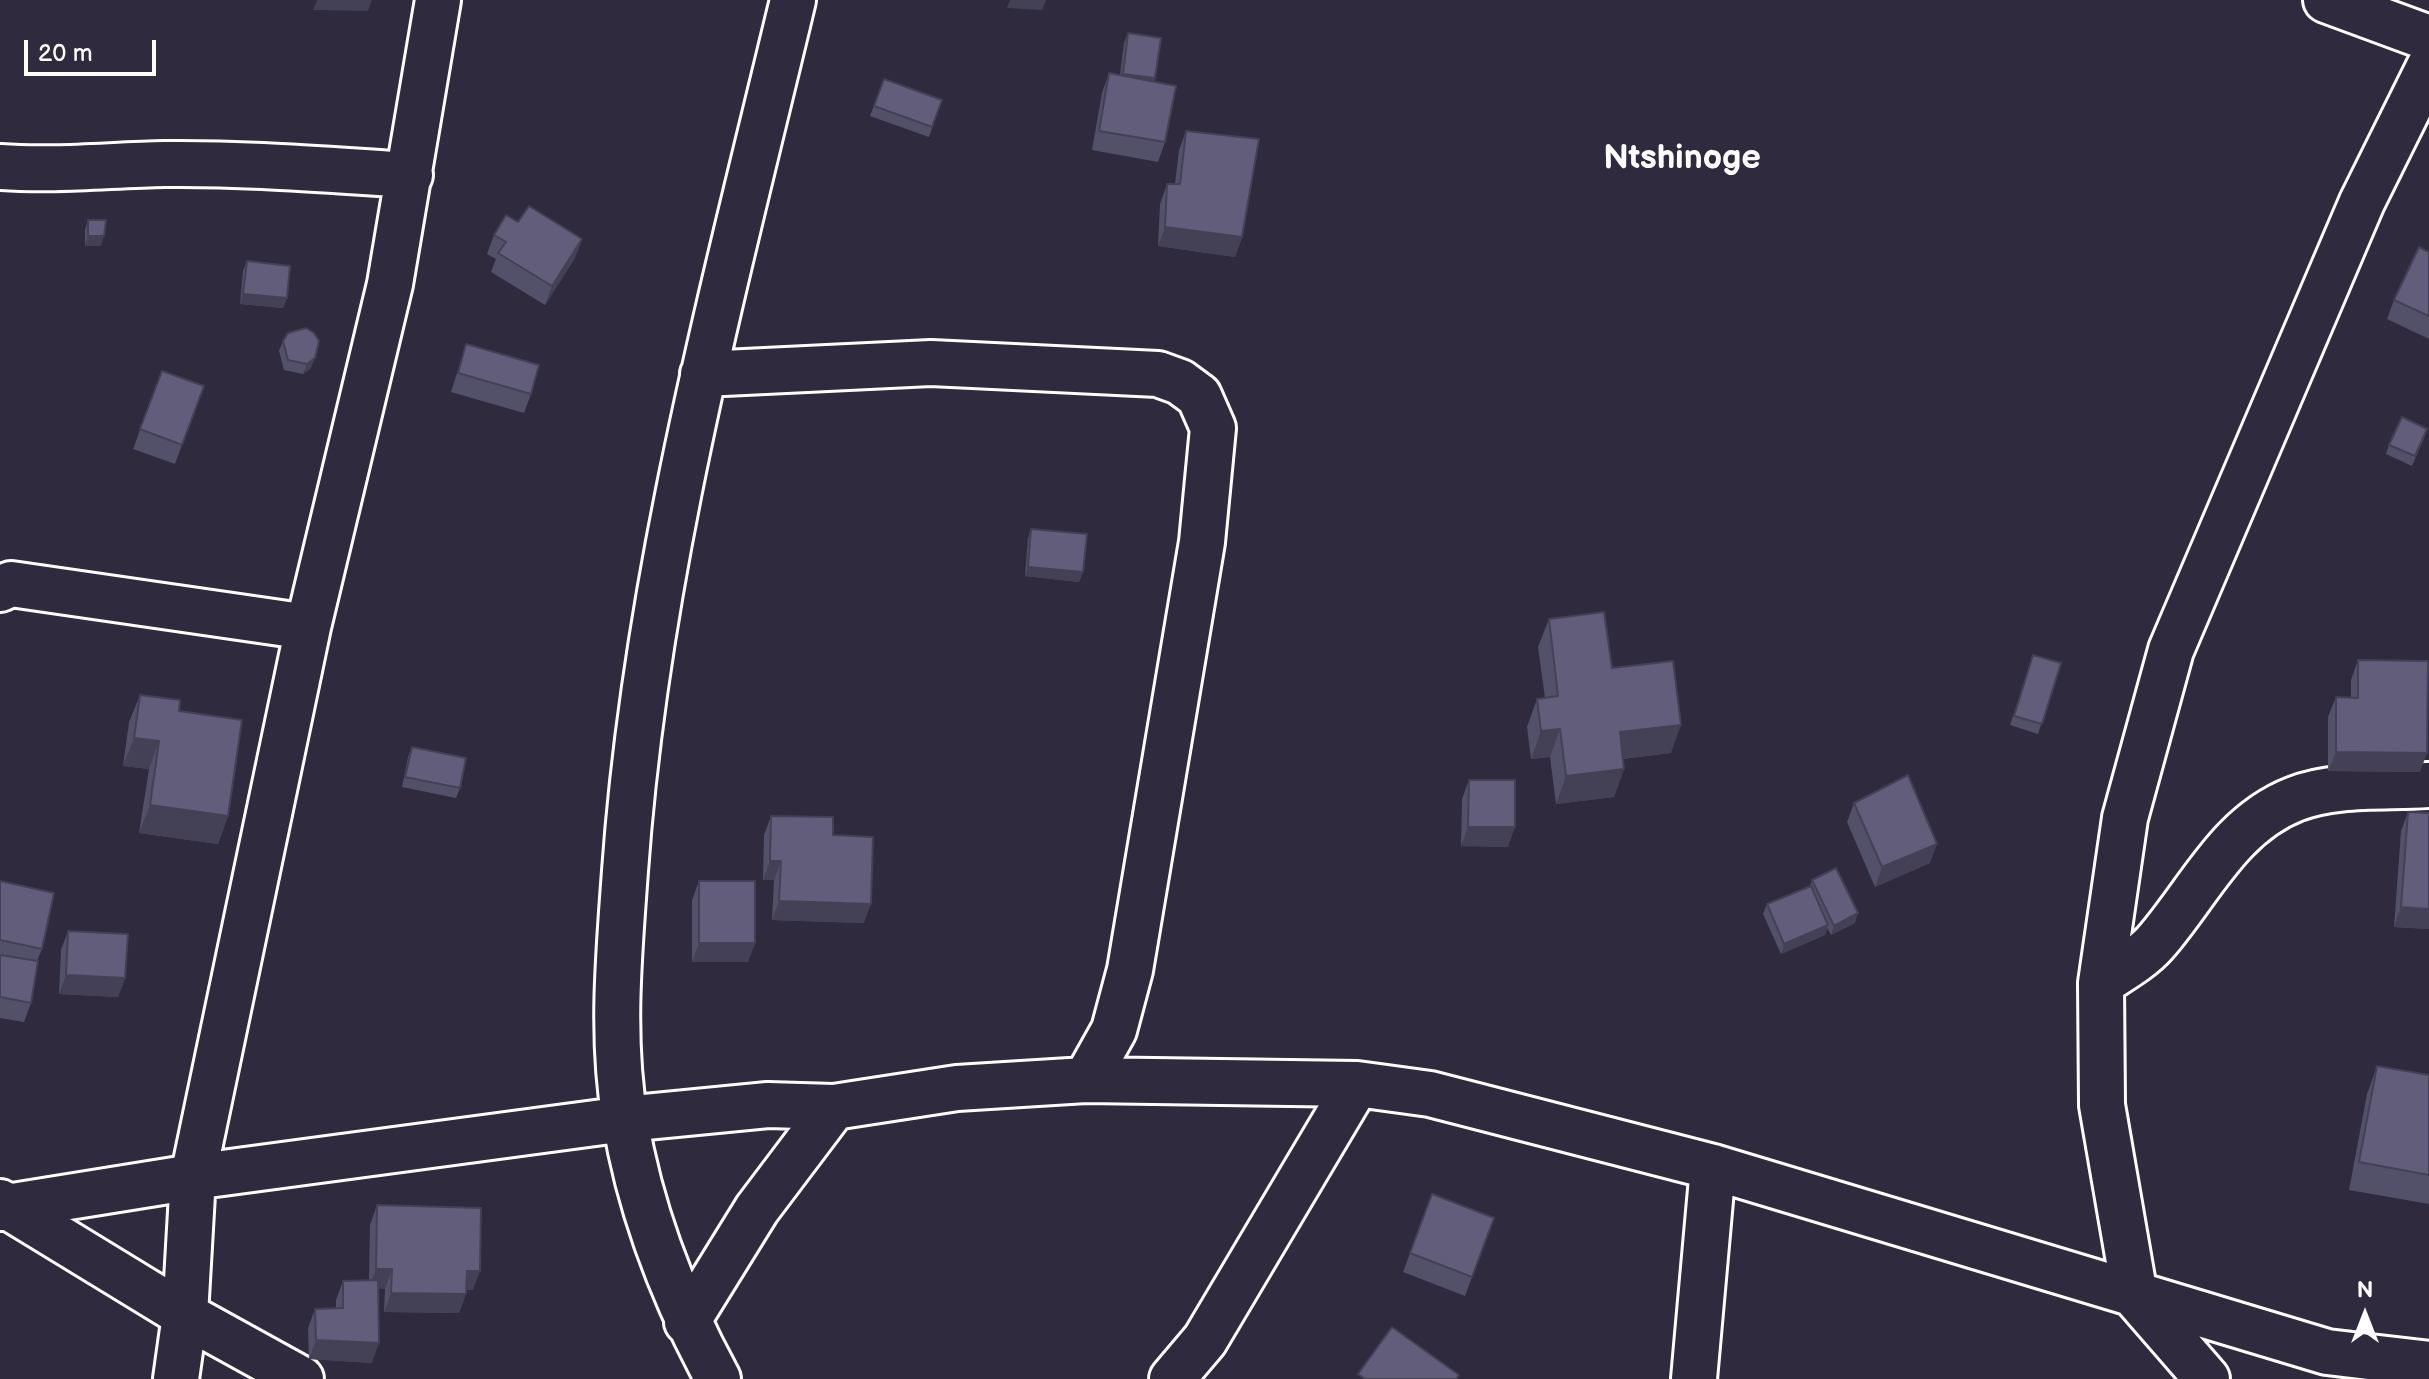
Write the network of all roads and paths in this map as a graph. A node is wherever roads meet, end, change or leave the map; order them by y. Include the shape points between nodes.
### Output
1 (438, 0) edge
2 (793, 0) edge
3 (2326, 0) edge
4 (2429, 38) edge
5 (2429, 67) edge
6 (0, 167) edge
7 (410, 175) junction
8 (703, 374) junction
9 (0, 589) edge
10 (308, 627) junction
11 (2429, 785) edge
12 (2101, 983) junction
13 (1086, 1080) junction
14 (1357, 1084) junction
15 (834, 1107) junction
16 (625, 1119) junction
17 (1713, 1167) junction
18 (193, 1177) junction
19 (2, 1205) edge
20 (2135, 1296) junction
21 (185, 1315) junction
22 (687, 1322) junction
23 (2429, 1364) edge
24 (176, 1379) edge
25 (301, 1379) edge
26 (718, 1379) edge
27 (1172, 1379) edge
28 (1694, 1379) edge
29 (2207, 1379) edge

1 - 7 street
2 - 8 street
3 - 4 street
5 - 12 street via 2362,202 2171,650 2125,818
6 - 7 street via 165,164
7 - 10 street via 390,284
8 - 13 street via 931,363 1158,374 1199,396 1213,428 1205,513 1159,806 1130,970 1114,1030
8 - 16 street via 646,668 633,765 615,1013
9 - 10 street via 11,584
10 - 18 street
11 - 12 street via 2330,792 2295,799 2263,818 2223,851 2153,945
12 - 20 street via 2102,1105
13 - 14 street
13 - 15 street via 957,1088
14 - 17 street via 1430,1094
14 - 27 street via 1205,1340
15 - 16 street via 768,1105
15 - 22 street via 757,1209
16 - 18 street
16 - 22 street via 649,1222
17 - 20 street
17 - 28 street
18 - 19 street
18 - 21 street
19 - 21 street
20 - 23 street via 2327,1352
20 - 29 street
21 - 24 street
21 - 25 street
22 - 26 street

